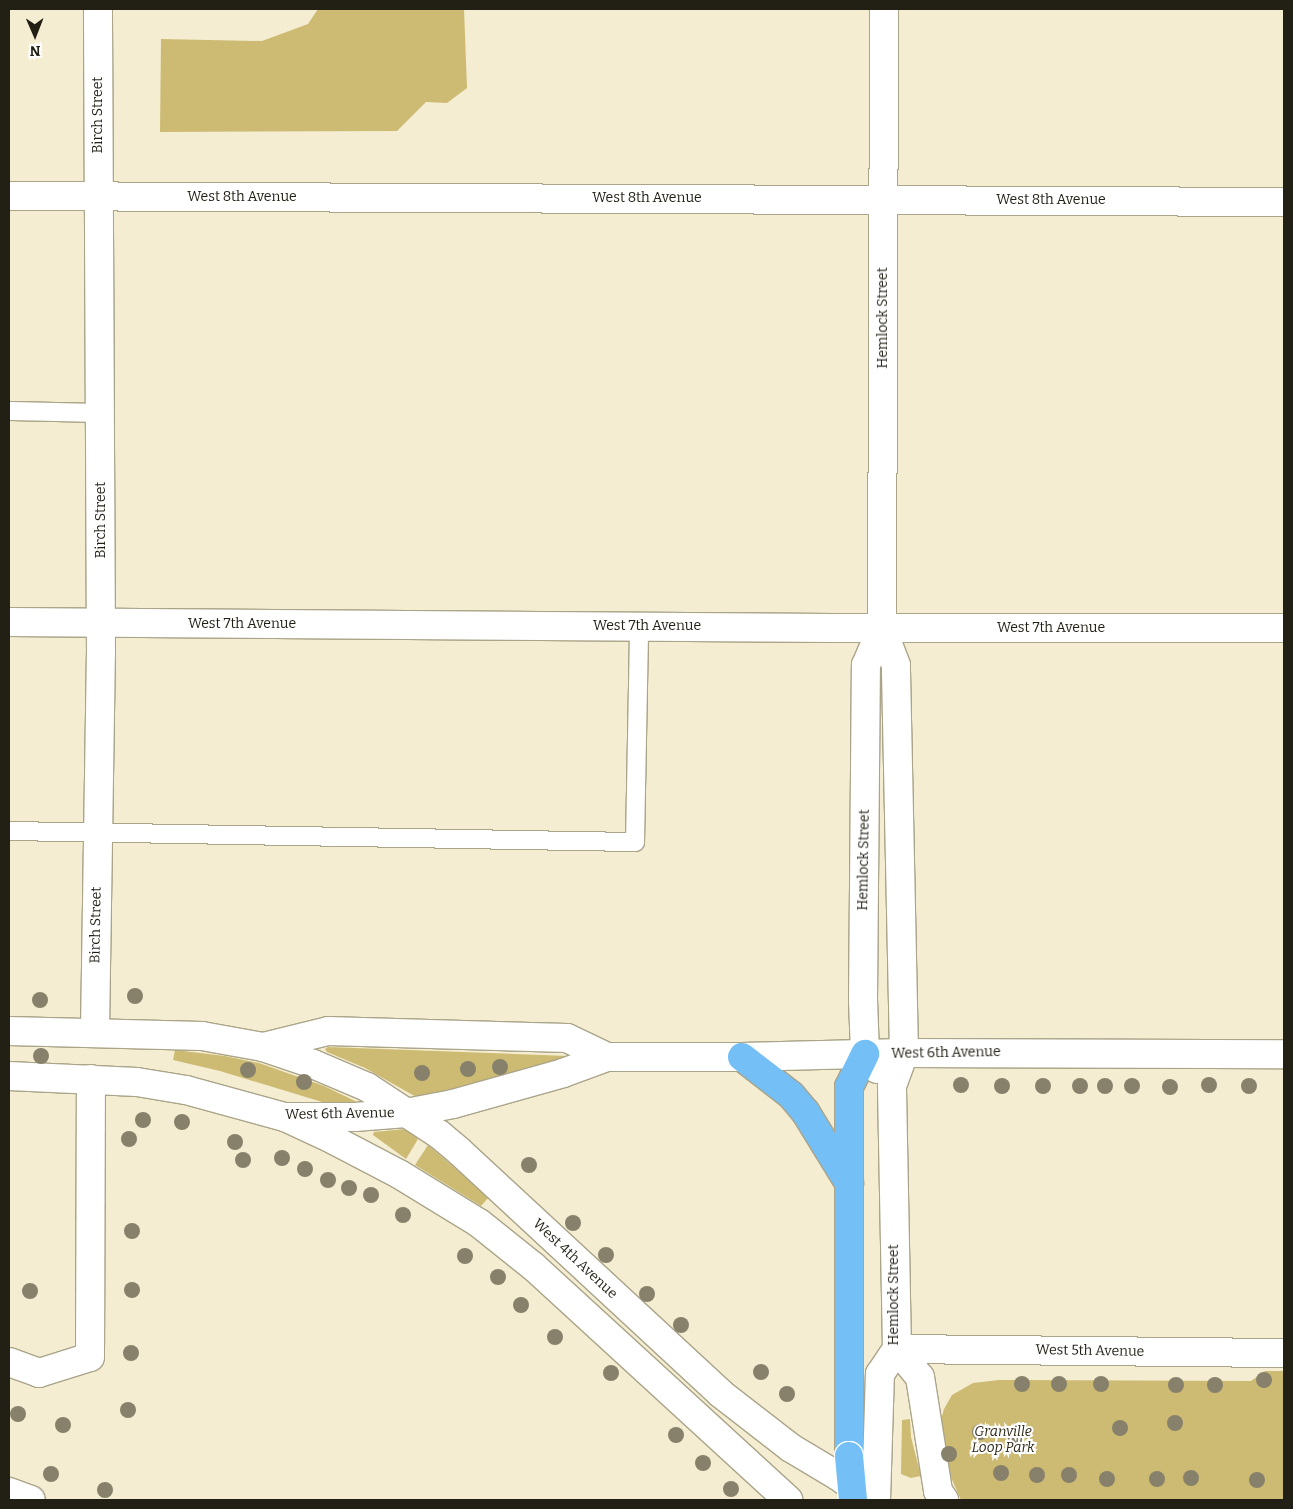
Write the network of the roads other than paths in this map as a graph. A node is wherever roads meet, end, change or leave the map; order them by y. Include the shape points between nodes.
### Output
1 (98, 9) edge
2 (884, 9) edge
3 (9, 196) edge
4 (99, 196) junction
5 (883, 199) junction
6 (1284, 202) edge
7 (9, 412) edge
8 (102, 413) junction
9 (9, 622) edge
10 (100, 623) junction
11 (639, 626) junction
12 (882, 628) junction
13 (1284, 628) edge
14 (9, 831) edge
15 (98, 832) junction
16 (9, 1031) edge
17 (95, 1031) junction
18 (263, 1047) junction
19 (904, 1053) junction
20 (865, 1054) junction
21 (1284, 1054) edge
22 (607, 1057) junction
23 (742, 1057) junction
24 (9, 1076) edge
25 (91, 1079) junction
26 (892, 1086) junction
27 (406, 1113) junction
28 (284, 1117) junction
29 (849, 1192) junction
30 (896, 1349) junction
31 (1284, 1353) edge
32 (9, 1362) edge
33 (9, 1492) edge
34 (31, 1500) edge
35 (788, 1500) edge
36 (853, 1500) edge
37 (870, 1500) edge
38 (876, 1500) edge
39 (944, 1500) edge

1 - 4 street, Birch Street
2 - 5 street, Hemlock Street
3 - 4 street, West 8th Avenue
4 - 5 street, West 8th Avenue
4 - 8 street, Birch Street
5 - 6 street, West 8th Avenue
5 - 12 street, Hemlock Street
7 - 8 lane
8 - 10 street, Birch Street
9 - 10 street, West 7th Avenue
10 - 11 street, West 7th Avenue
10 - 15 street, Birch Street
11 - 12 street, West 7th Avenue
11 - 15 lane via 635,842
12 - 13 street, West 7th Avenue
12 - 19 street, Hemlock Street via 896,665
12 - 20 street, Hemlock Street via 866,665
14 - 15 lane
15 - 17 street, Birch Street
16 - 17 street, West 6th Avenue
17 - 18 street, West 6th Avenue via 202,1036
18 - 22 street, West 6th Avenue via 328,1031 567,1038
18 - 27 street, West 4th Avenue via 367,1087
19 - 20 street, West 6th Avenue
19 - 21 street, West 6th Avenue
19 - 26 street, Hemlock Street
20 - 23 street, West 6th Avenue
20 - 26 street
20 - 29 highway via 849,1087
22 - 23 street, West 6th Avenue
22 - 27 street, West 6th Avenue via 563,1073
23 - 29 highway via 791,1095 806,1113
24 - 25 street, West 6th Avenue
25 - 28 street, West 6th Avenue via 186,1090
25 - 32 street via 90,1357 39,1373
26 - 30 street, Hemlock Street
27 - 28 street, West 6th Avenue
27 - 37 street, West 4th Avenue via 459,1151 720,1393 791,1448
28 - 35 street via 399,1174 479,1223 534,1267
29 - 36 highway, bridge via 849,1456
30 - 31 street, West 5th Avenue
30 - 38 street, Hemlock Street via 880,1374
30 - 39 street via 920,1377 938,1491
33 - 34 street

